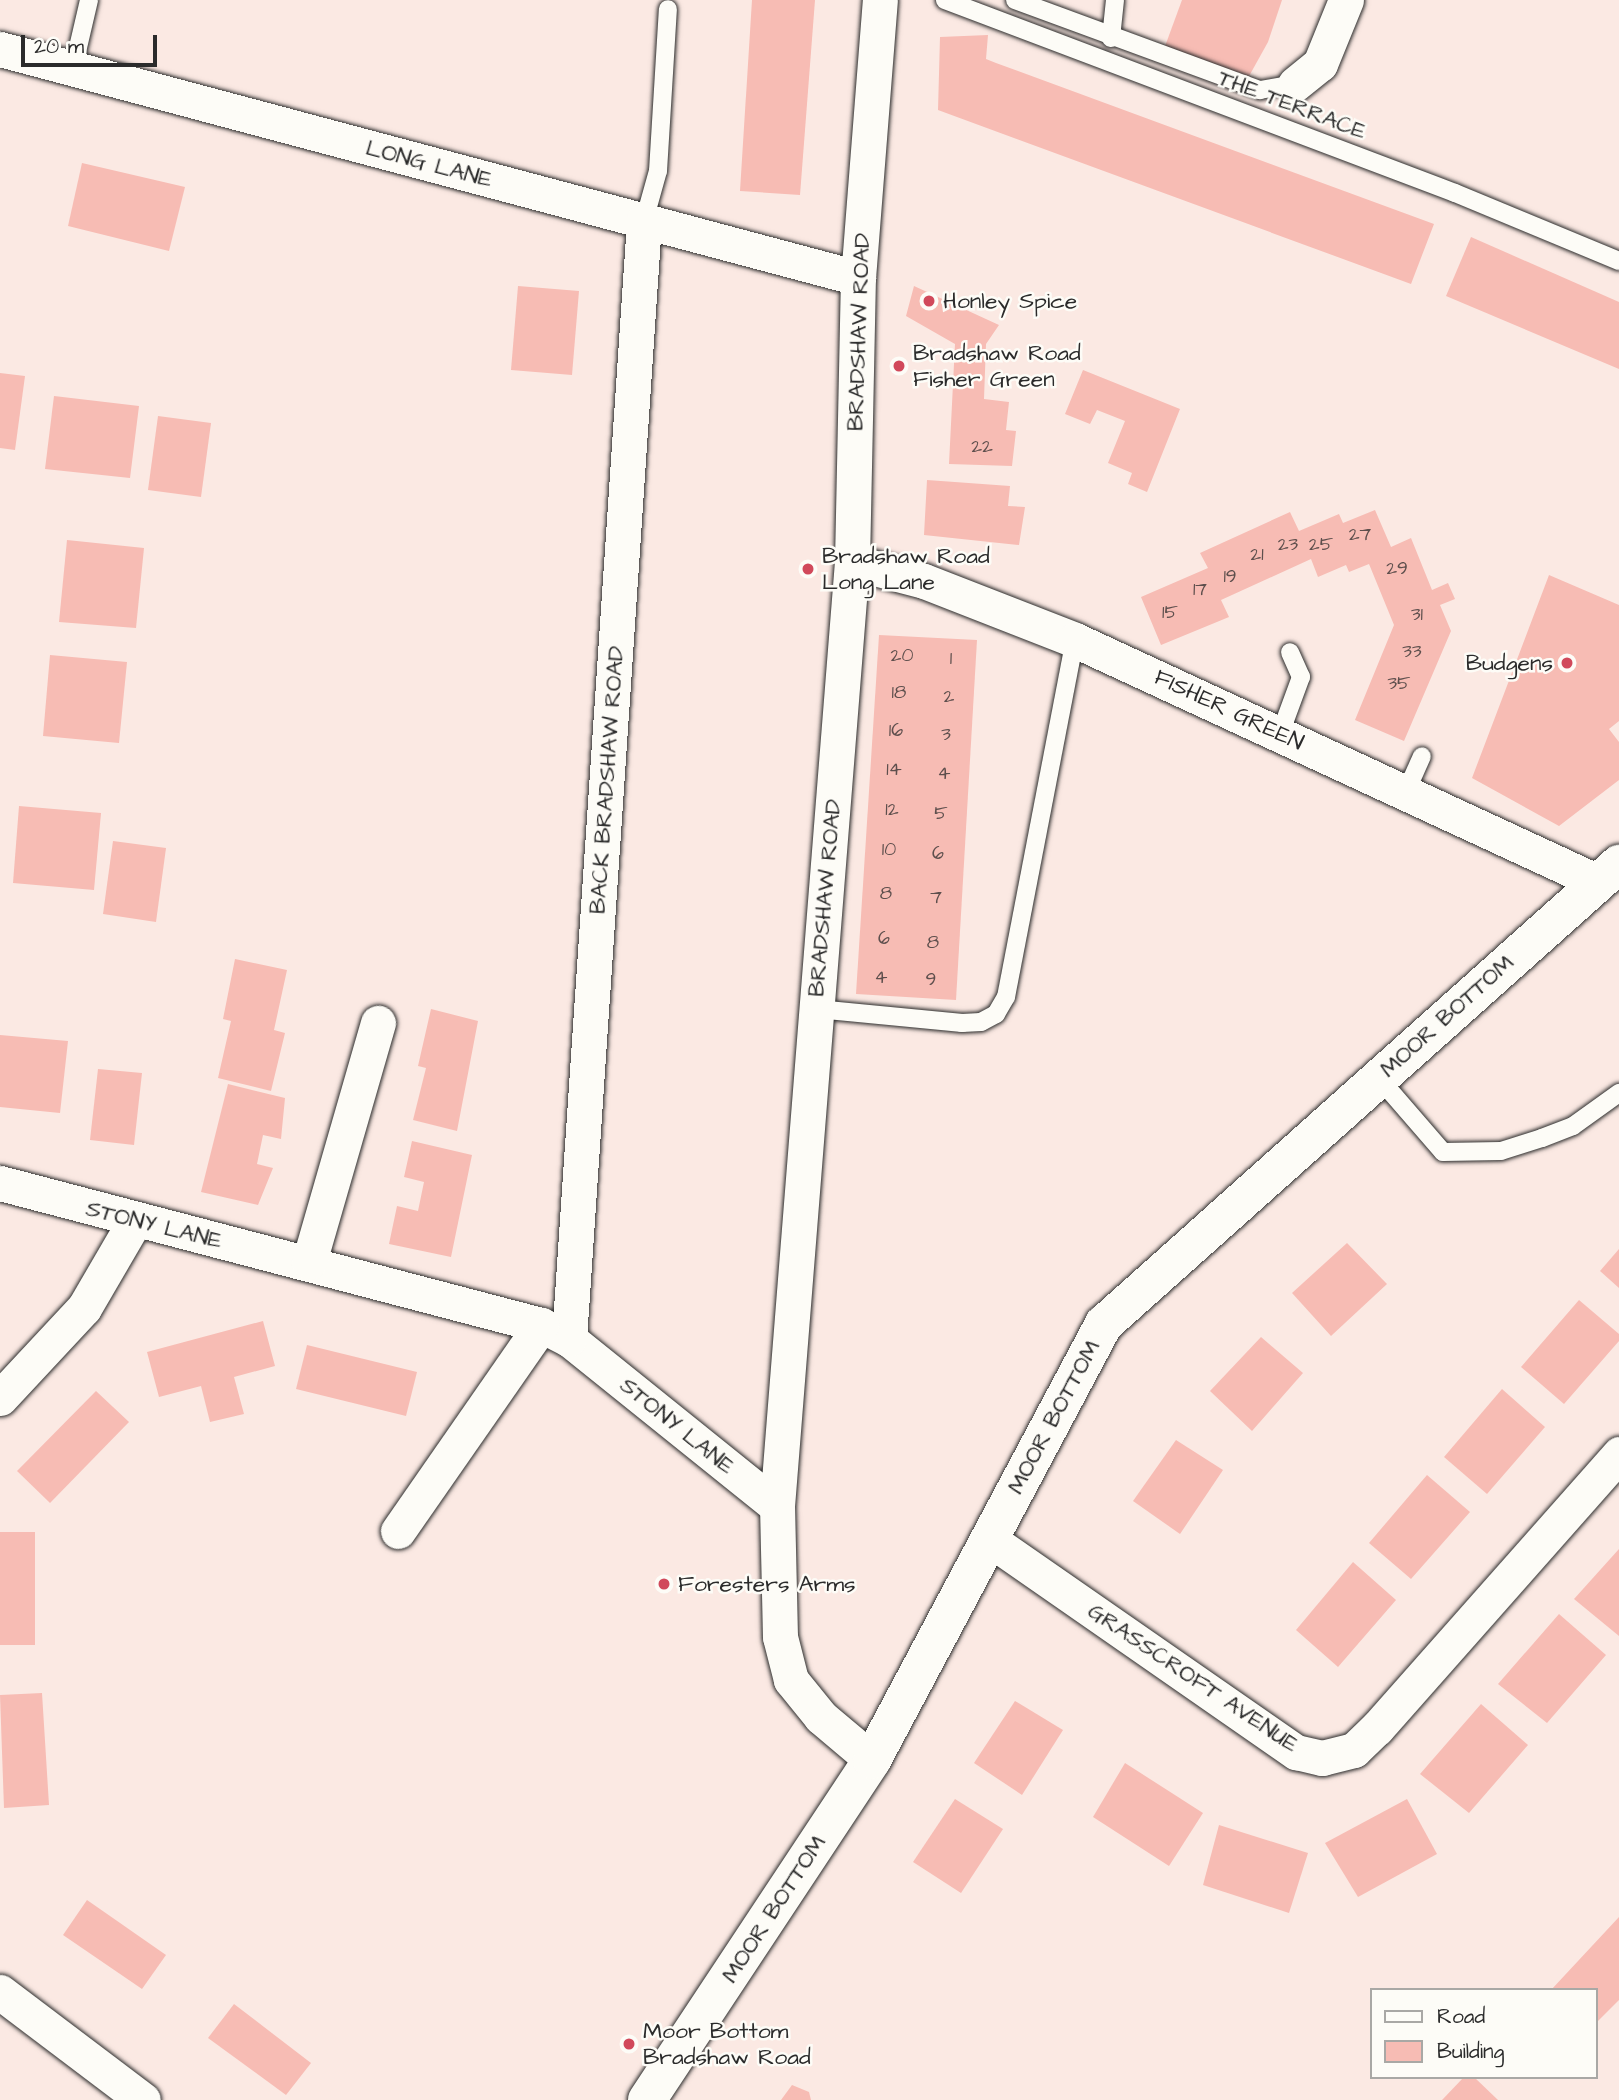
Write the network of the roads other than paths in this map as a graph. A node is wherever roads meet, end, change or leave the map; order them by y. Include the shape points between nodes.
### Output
1 (89, 0) edge
2 (880, 0) edge
3 (945, 0) edge
4 (1015, 0) edge
5 (1115, 0) edge
6 (1346, 0) edge
7 (668, 9) dead end
8 (1111, 38) junction
9 (0, 50) edge
10 (73, 69) junction
11 (1295, 84) joint
12 (644, 221) junction
13 (1619, 261) edge
14 (858, 278) junction
15 (852, 562) junction
16 (1075, 640) junction
17 (1290, 652) dead end
18 (1280, 734) junction
19 (1422, 756) dead end
20 (1405, 792) junction
21 (1608, 873) edge
22 (817, 1009) junction
23 (378, 1023) dead end
24 (1378, 1077) junction
25 (1619, 1093) edge
26 (0, 1184) edge
27 (134, 1222) junction
28 (309, 1262) junction
29 (555, 1332) junction
30 (0, 1398) edge
31 (1619, 1454) edge
32 (777, 1506) junction
33 (398, 1531) dead end
34 (989, 1539) junction
35 (872, 1760) junction
36 (0, 1992) edge
37 (143, 2100) edge
38 (647, 2100) edge

1 - 10 lane
2 - 14 street, BRADSHAW ROAD
3 - 13 lane, THE TERRACE via 1455,193
4 - 8 lane
5 - 8 lane
6 - 11 street via 1320,64
7 - 12 lane via 658,172
8 - 11 lane via 1260,90
9 - 10 street, LONG LANE
10 - 12 street, LONG LANE
12 - 14 street, LONG LANE
12 - 29 street, BACK BRADSHAW ROAD
14 - 15 street, BRADSHAW ROAD
15 - 16 street, FISHER GREEN via 924,581
15 - 22 street, BRADSHAW ROAD
16 - 18 street, FISHER GREEN
16 - 22 lane via 1006,997 996,1014 981,1022 962,1023
17 - 18 lane via 1301,677
18 - 20 street, FISHER GREEN
19 - 20 lane
20 - 21 street, FISHER GREEN
21 - 24 street, MOOR BOTTOM
22 - 32 street, BRADSHAW ROAD
23 - 28 street
24 - 25 lane via 1443,1152 1501,1150 1542,1138 1573,1126
24 - 34 street, MOOR BOTTOM via 1104,1324
26 - 27 street, STONY LANE
27 - 28 street, STONY LANE
27 - 30 street via 84,1308
28 - 29 street, STONY LANE
29 - 32 street, STONY LANE
29 - 33 street
31 - 34 street, GRASSCROFT AVENUE via 1377,1728 1354,1750 1322,1758 1296,1752
32 - 35 street, BRADSHAW ROAD via 779,1637 791,1680 821,1717
34 - 35 street, MOOR BOTTOM
35 - 38 street, MOOR BOTTOM
36 - 37 street

